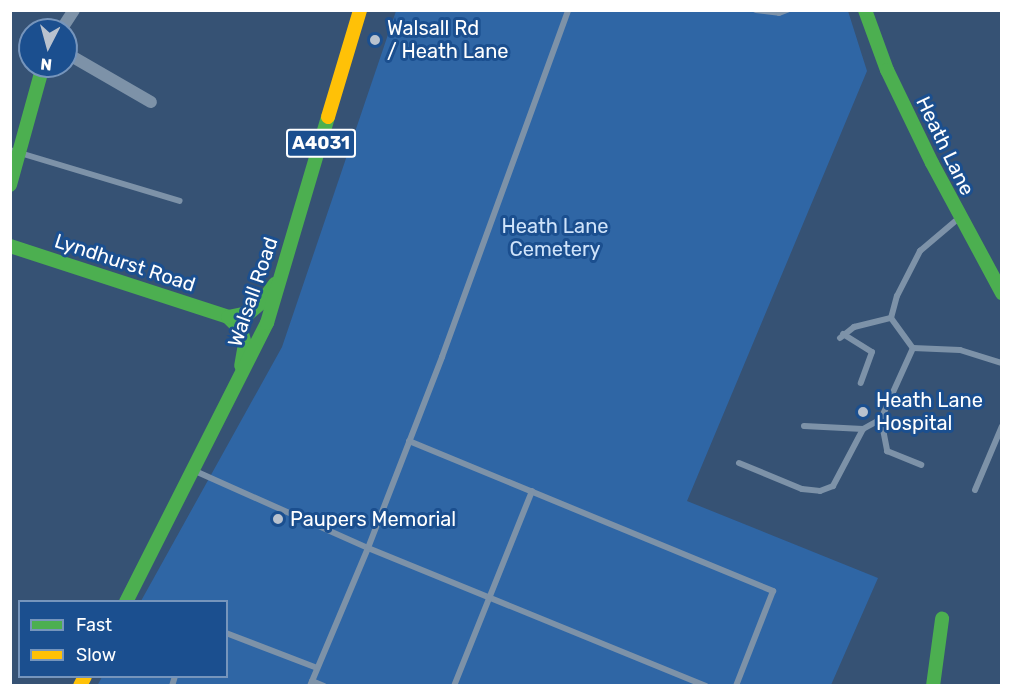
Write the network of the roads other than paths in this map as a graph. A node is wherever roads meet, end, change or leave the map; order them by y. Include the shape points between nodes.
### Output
1 (360, 10) edge
2 (568, 10) edge
3 (756, 10) edge
4 (787, 10) edge
5 (865, 10) edge
6 (78, 60) edge
7 (39, 78) edge
8 (151, 102) dead end
9 (15, 152) edge
10 (10, 185) edge
11 (180, 201) dead end
12 (959, 218) junction
13 (10, 246) edge
14 (282, 275) junction
15 (1002, 293) edge
16 (228, 317) junction
17 (891, 318) junction
18 (913, 348) junction
19 (1002, 363) edge
20 (240, 378) junction
21 (861, 383) dead end
22 (881, 419) junction
23 (804, 426) dead end
24 (1002, 426) edge
25 (863, 429) junction
26 (409, 441) junction
27 (739, 463) dead end
28 (921, 465) dead end
29 (193, 470) junction
30 (975, 490) dead end
31 (532, 491) junction
32 (368, 549) junction
33 (489, 598) junction
34 (127, 600) edge
35 (942, 619) dead end
36 (228, 634) edge
37 (317, 668) junction
38 (311, 683) edge
39 (324, 686) edge
40 (454, 686) edge
41 (706, 686) edge
42 (736, 686) edge
43 (933, 686) edge

1 - 14 main road, Walsall Road / A4031
2 - 26 lane
3 - 4 lane
5 - 12 main road, Heath Lane via 887,70
6 - 8 street
7 - 9 main road
9 - 10 main road
9 - 11 lane
12 - 15 main road, Heath Lane
12 - 17 lane via 920,250 897,296
13 - 16 main road, Lyndhurst Road
14 - 16 main road, A4031 via 249,313
14 - 20 main road, Walsall Road / A4031 via 267,323
16 - 20 main road, A4031 via 241,330 245,344
17 - 18 lane
17 - 21 lane via 854,327 842,336 872,351
18 - 19 lane via 960,350
18 - 22 lane
20 - 29 main road, Walsall Road / A4031
22 - 25 lane
22 - 28 lane via 887,451
23 - 25 lane
24 - 30 lane
25 - 27 lane via 833,486 820,491 802,489
26 - 31 lane
26 - 32 lane
29 - 32 lane
29 - 34 main road, Walsall Road / A4031
31 - 33 lane
31 - 42 lane via 773,591
32 - 33 lane
32 - 37 lane
33 - 40 lane
33 - 41 lane
35 - 43 main road
36 - 37 lane
37 - 38 lane
38 - 39 lane

